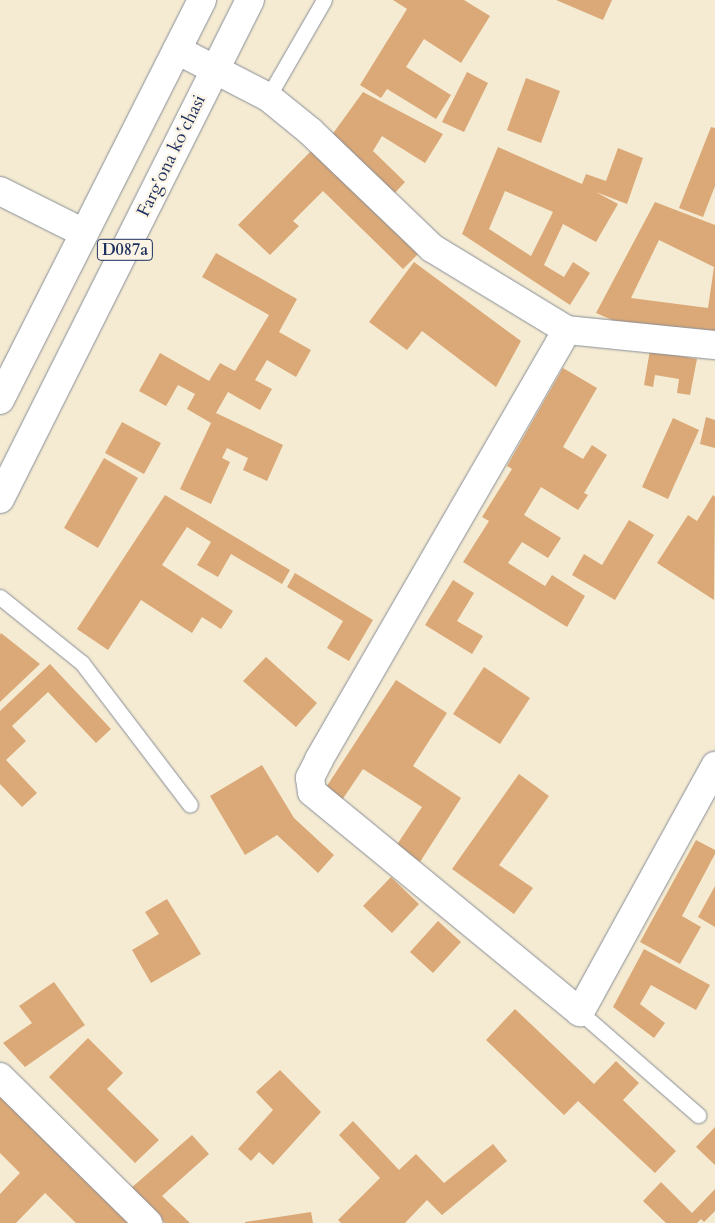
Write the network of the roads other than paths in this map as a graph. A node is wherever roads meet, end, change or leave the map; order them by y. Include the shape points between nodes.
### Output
1 (202, 0) edge
2 (250, 0) edge
3 (324, 0) edge
4 (177, 50) junction
5 (215, 70) junction
6 (268, 97) junction
7 (0, 191) edge
8 (84, 233) junction
9 (567, 330) junction
10 (715, 345) edge
11 (0, 400) edge
12 (0, 499) edge
13 (0, 597) edge
14 (715, 766) edge
15 (190, 804) dead end
16 (580, 1012) junction
17 (0, 1078) edge
18 (698, 1115) dead end
19 (148, 1223) edge

1 - 4 street, D087a
2 - 5 street, Fargʻona koʻchasi / D087a
3 - 6 lane
4 - 5 street
4 - 8 street, D087a
5 - 6 street
5 - 12 street, Fargʻona koʻchasi / D087a
6 - 9 street via 311,132 432,248
7 - 8 street
8 - 11 street, D087a
9 - 10 street
9 - 16 street via 310,778 312,792
13 - 15 lane via 82,664
14 - 16 street
16 - 18 lane
17 - 19 street

